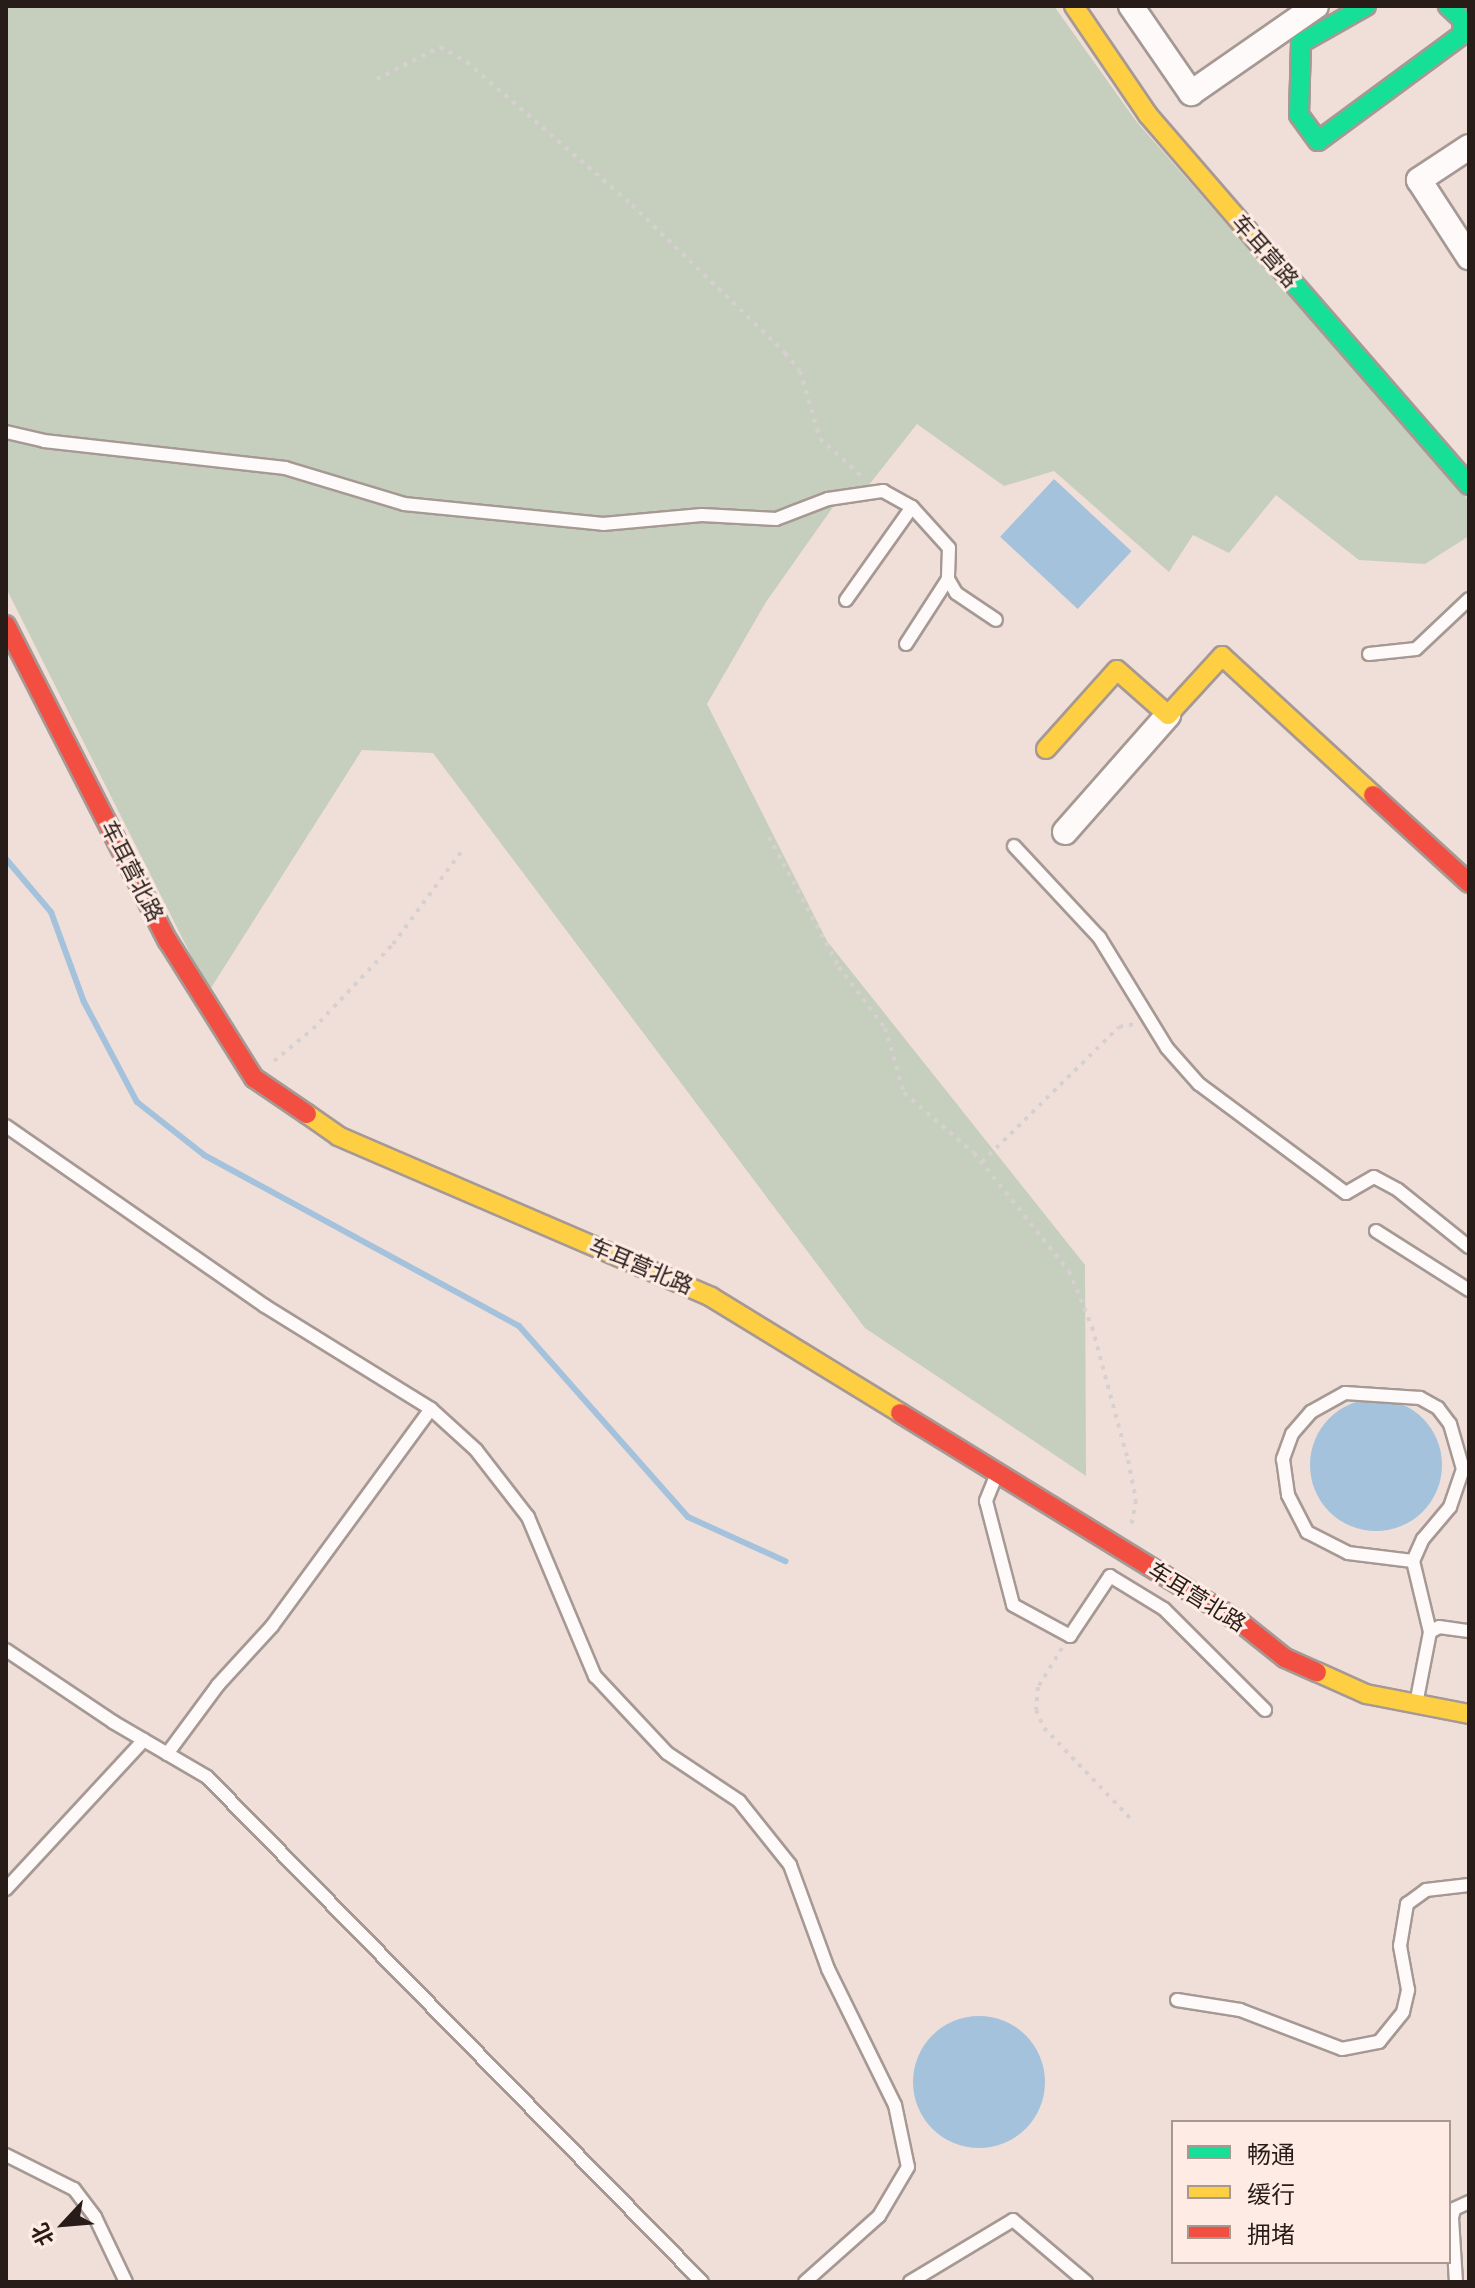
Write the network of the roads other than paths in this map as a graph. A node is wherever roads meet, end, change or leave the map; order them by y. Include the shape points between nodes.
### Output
1 (1074, 6) edge
2 (1131, 6) edge
3 (1316, 6) edge
4 (1366, 6) edge
5 (1448, 6) edge
6 (1469, 147) edge
7 (1469, 257) edge
8 (6, 432) edge
9 (1469, 485) edge
10 (912, 507) junction
11 (948, 579) junction
12 (1469, 599) edge
13 (846, 600) dead end
14 (996, 620) dead end
15 (6, 625) edge
16 (906, 644) dead end
17 (1369, 654) dead end
18 (1168, 715) junction
19 (1046, 749) dead end
20 (1065, 832) dead end
21 (1014, 846) dead end
22 (1469, 883) edge
23 (6, 1126) edge
24 (1376, 1231) dead end
25 (1469, 1247) edge
26 (1469, 1290) edge
27 (431, 1409) junction
28 (996, 1476) junction
29 (1413, 1561) junction
30 (1469, 1631) edge
31 (1430, 1632) junction
32 (6, 1650) edge
33 (1416, 1704) junction
34 (1265, 1710) dead end
35 (1469, 1714) edge
36 (144, 1740) junction
37 (167, 1754) junction
38 (1469, 1885) edge
39 (6, 1889) edge
40 (1177, 2000) dead end
41 (6, 2155) edge
42 (1469, 2202) edge
43 (126, 2282) edge
44 (702, 2282) edge
45 (805, 2282) edge
46 (910, 2282) edge
47 (1086, 2282) edge
48 (1456, 2282) edge

1 - 9 street, 车耳营路 via 1148,115
2 - 3 street via 1191,93
4 - 5 street via 1301,43 1299,115 1318,141 1462,35 1463,20
6 - 7 street via 1419,180
8 - 10 lane via 285,468 419,506 603,524 702,515 776,519 828,499 883,491
10 - 11 lane via 949,548
10 - 13 lane
11 - 14 lane via 956,593
11 - 16 lane
12 - 17 lane via 1416,649
15 - 28 street, 车耳营北路 via 168,941 254,1078 338,1136 711,1297
18 - 19 street via 1117,670
18 - 20 street
18 - 22 street via 1222,656
21 - 25 lane via 1099,937 1178,1064 1199,1084 1346,1193 1374,1177
23 - 27 lane via 265,1306
24 - 26 lane
27 - 37 lane via 272,1626 218,1685
27 - 45 lane via 476,1450 528,1517 595,1676 667,1753 739,1801 790,1865 828,1969 895,2105 908,2167 879,2216
28 - 33 street, 车耳营北路 via 1240,1622 1285,1658 1366,1694
28 - 34 lane via 986,1501 1013,1605 1070,1636 1110,1576 1164,1609
29 - 29 lane via 1348,1553 1307,1532 1288,1495 1283,1459 1292,1434 1311,1412 1345,1393 1420,1398 1438,1408 1450,1424 1463,1469 1450,1507 1423,1539
29 - 31 lane
30 - 31 lane via 1439,1627
31 - 33 lane
32 - 36 lane
33 - 35 street, 车耳营北路
36 - 37 lane
36 - 39 lane
37 - 44 lane via 207,1777
38 - 40 lane via 1426,1890 1407,1904 1400,1946 1406,2001 1379,2042 1342,2049 1240,2010
41 - 43 lane via 74,2189 95,2217
42 - 48 lane via 1454,2209 1452,2218
46 - 47 lane via 1013,2220

